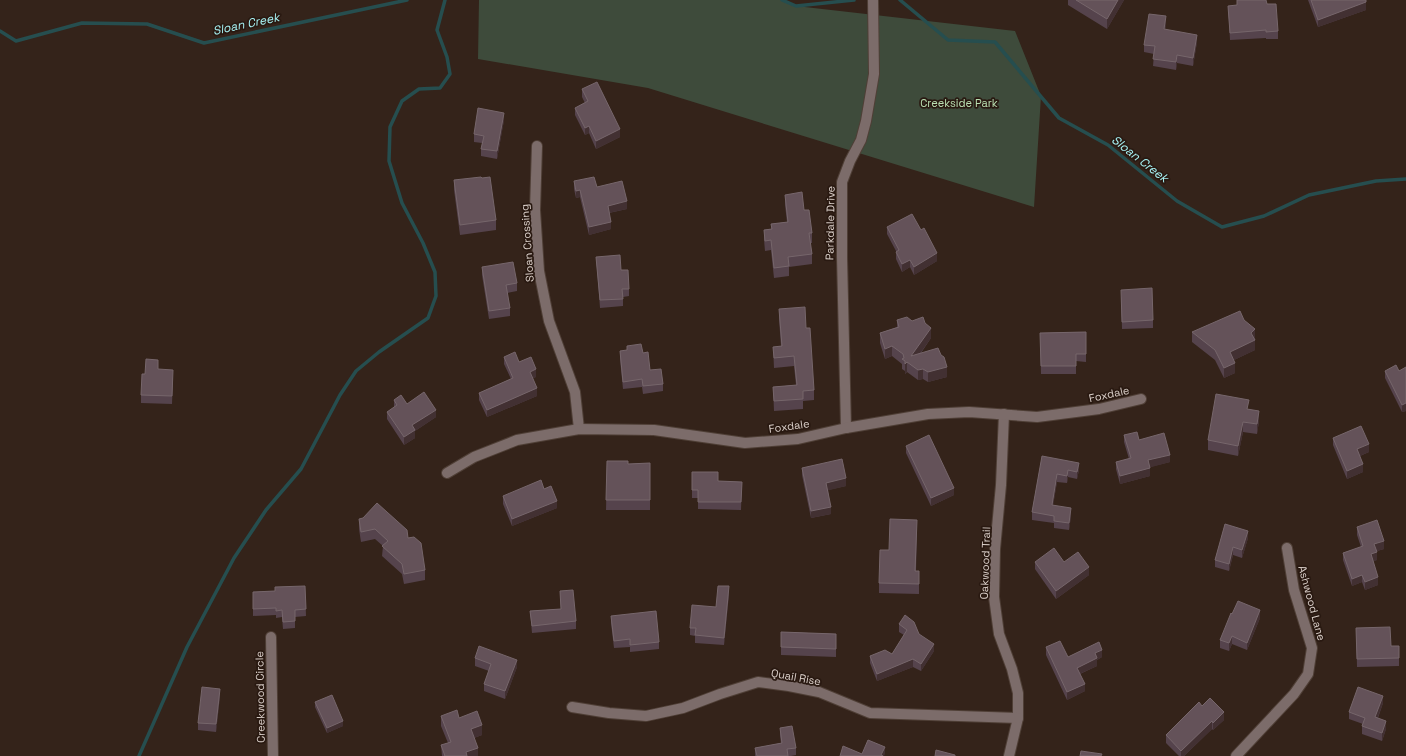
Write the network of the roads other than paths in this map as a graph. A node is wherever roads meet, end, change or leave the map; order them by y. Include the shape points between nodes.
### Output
1 (873, 0) edge
2 (537, 146) dead end
3 (1141, 399) dead end
4 (1004, 414) junction
5 (846, 428) junction
6 (580, 429) junction
7 (447, 473) dead end
8 (1287, 548) dead end
9 (271, 637) dead end
10 (572, 707) dead end
11 (1018, 718) junction
12 (272, 756) edge
13 (1009, 756) edge
14 (1236, 756) edge

1 - 5 street, Parkdale Drive via 874,74 866,122 861,140 842,182
2 - 6 street, Sloan Crossing via 536,210 539,271 549,321 575,392
3 - 4 street, Foxdale via 1099,409 1037,417
4 - 5 street, Foxdale via 928,414
4 - 11 street, Oakwood Trail via 994,596 999,634 1018,693
5 - 6 street, Foxdale via 798,439 745,443 654,430
6 - 7 street, Foxdale via 517,440 474,457
8 - 14 street, Ashwood Lane via 1294,590 1312,648 1308,674 1294,694
9 - 12 street, Creekwood Circle
10 - 11 street, Quail Rise via 646,716 683,708 758,682 819,692 870,713
11 - 13 street, Oakwood Trail

